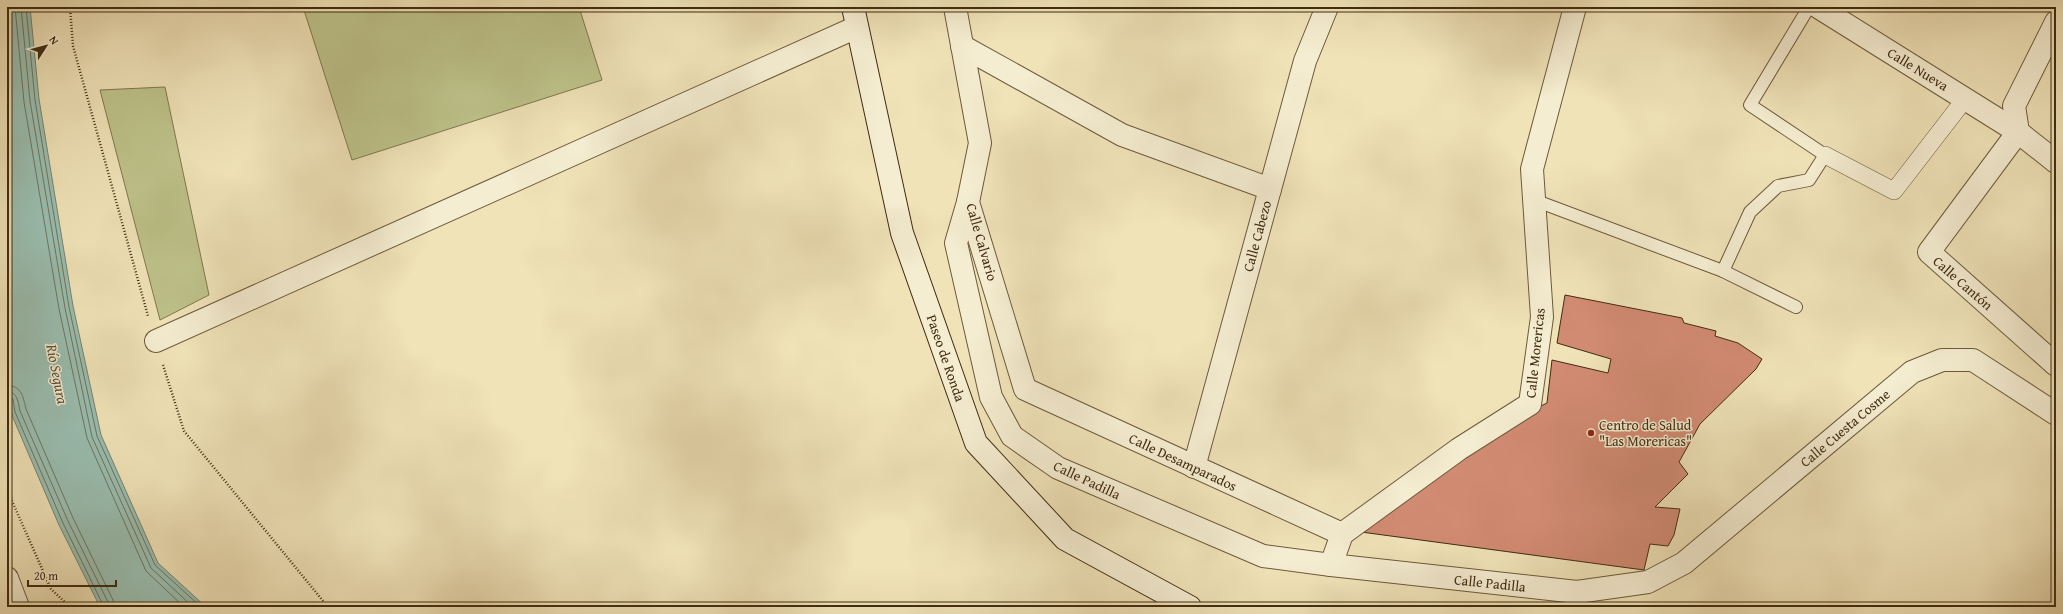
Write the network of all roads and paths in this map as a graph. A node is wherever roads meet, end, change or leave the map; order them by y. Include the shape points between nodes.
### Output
1 (955, 7) edge
2 (1327, 7) edge
3 (1575, 7) edge
4 (1809, 7) edge
5 (1818, 7) edge
6 (855, 17) edge
7 (2056, 22) edge
8 (962, 46) junction
9 (1965, 98) junction
10 (2018, 132) junction
11 (1825, 155) junction
12 (2056, 162) edge
13 (1270, 189) junction
14 (1534, 200) junction
15 (968, 202) junction
16 (1723, 271) junction
17 (1796, 307) dead end
18 (156, 341) dead end
19 (2056, 365) edge
20 (1025, 389) joint
21 (2056, 414) edge
22 (1194, 467) junction
23 (7, 480) edge
24 (1342, 534) junction
25 (1331, 565) junction
26 (7, 578) edge
27 (1648, 582) joint
28 (18, 607) edge
29 (70, 607) edge
30 (1190, 607) edge

1 - 8 street, Calle Calvario
2 - 13 street, Calle Cabezo via 1305,61
3 - 14 street, Calle Morericas via 1532,169
4 - 11 lane via 1750,105
5 - 9 street, Calle Nueva
6 - 18 street
6 - 30 street, Paseo de Ronda via 902,233 976,444 1065,539
7 - 10 street via 2014,106
8 - 13 street via 1122,135
8 - 15 street, Calle Calvario via 980,143
9 - 10 street, Calle Nueva
9 - 11 street via 1894,192
10 - 12 street, Calle Nueva
10 - 19 street, Calle Cantón via 1929,252
11 - 16 lane via 1809,180 1778,186 1750,212
13 - 22 street, Calle Cabezo
14 - 16 lane
14 - 24 street, Calle Morericas via 1542,318 1530,404 1459,449
15 - 20 street, Calle Calvario
15 - 25 street, Calle Padilla via 956,243 991,397 1012,436 1058,468 1264,556
16 - 17 lane
20 - 22 street, Calle Desamparados
21 - 27 street, Calle Cuesta Cosme via 1973,360 1942,360 1912,372 1684,563
22 - 24 street, Calle Desamparados
23 - 29 path via 12,501 51,589
24 - 25 street
25 - 27 street, Calle Padilla via 1577,592
26 - 28 street

